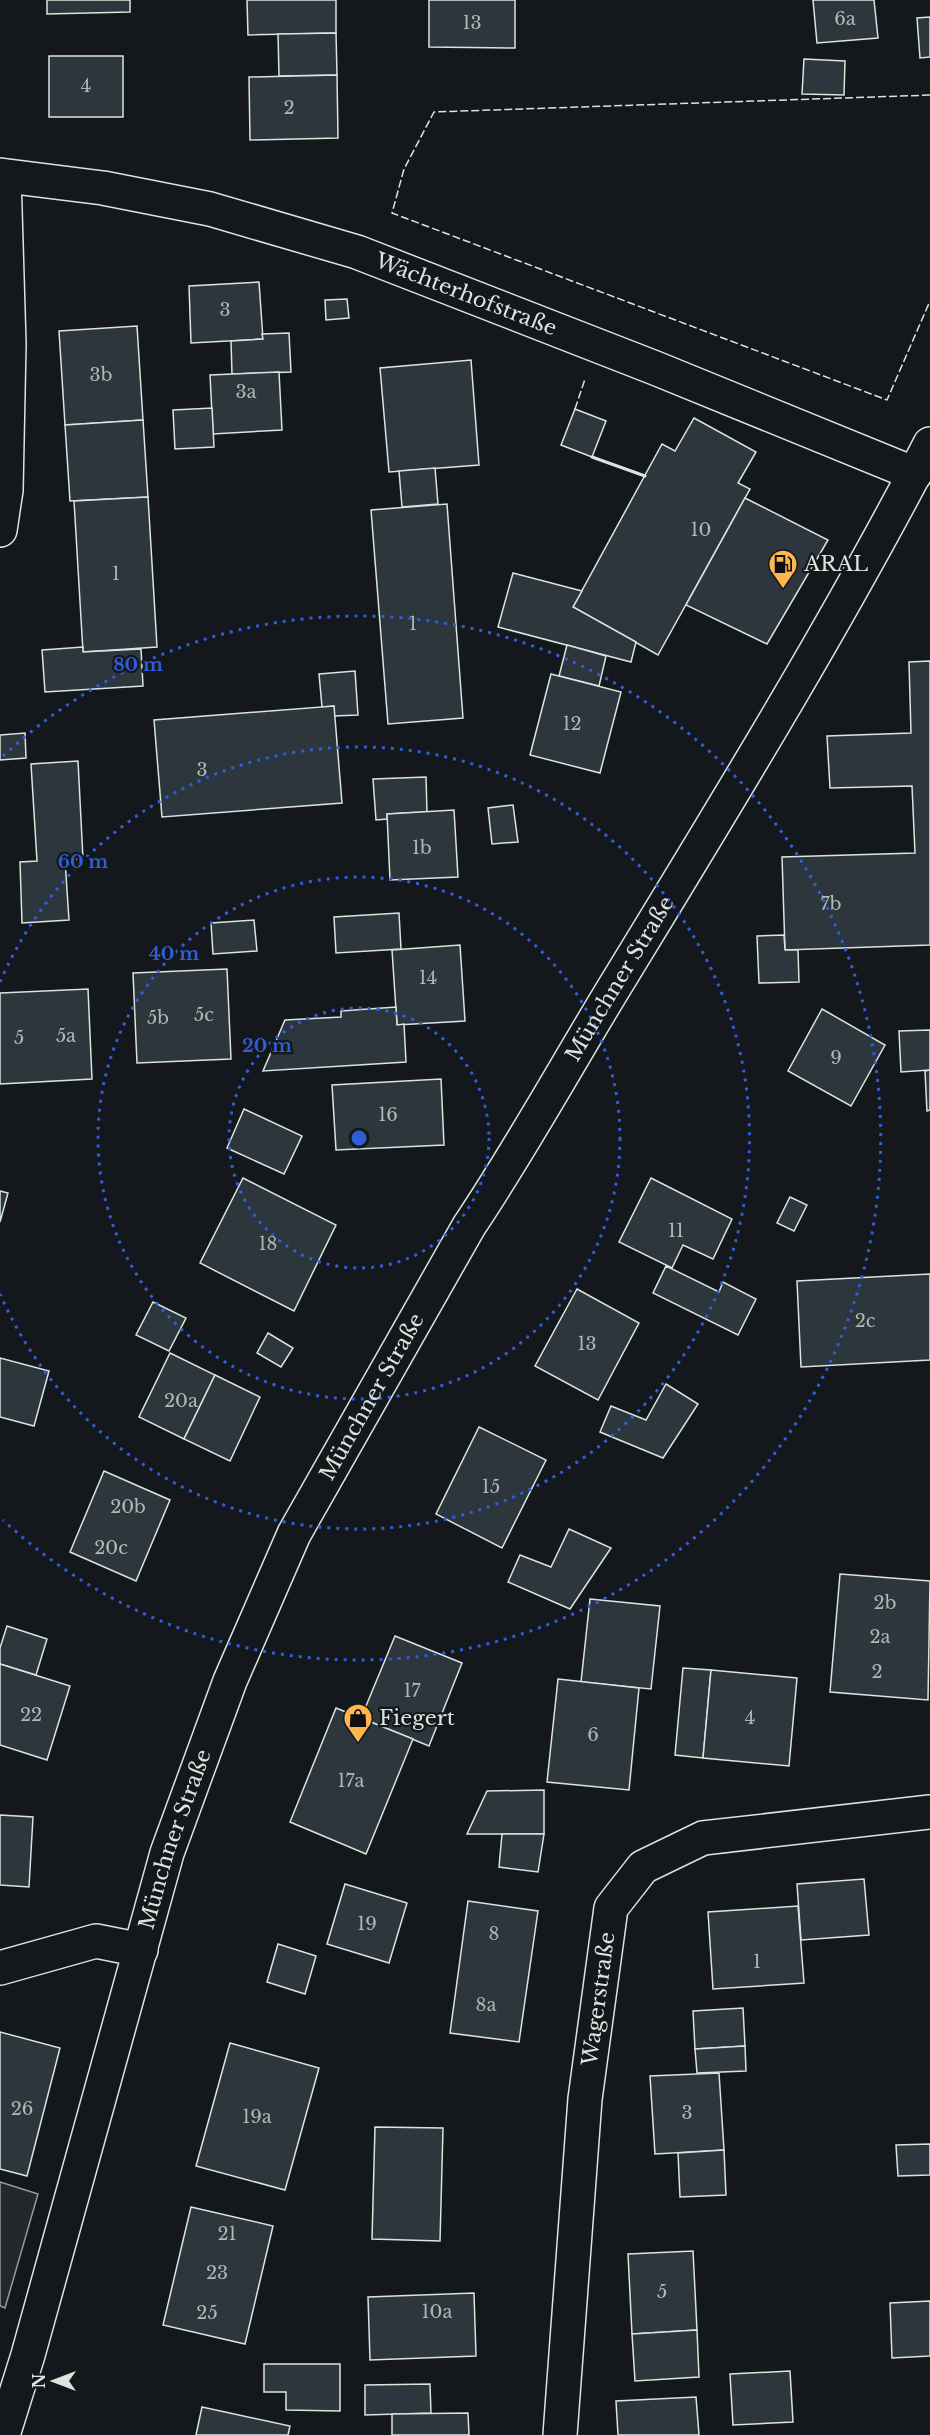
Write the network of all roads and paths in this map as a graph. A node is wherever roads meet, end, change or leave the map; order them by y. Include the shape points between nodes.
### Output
1 (2, 176) edge
2 (930, 444) edge
3 (915, 474) junction
4 (0, 530) edge
5 (930, 1812) edge
6 (141, 1950) junction
7 (0, 1968) edge
8 (3, 2435) edge
9 (560, 2435) edge

1 - 3 street, Wächterhofstraße via 103,188 210,210 357,252
1 - 4 street via 9,344 6,490
2 - 3 street, Münchner Straße
3 - 6 street, Münchner Straße via 798,685 469,1226 294,1534 191,1781
5 - 9 street, Wagerstraße via 703,1838 643,1867 611,1908 585,2099
6 - 7 street via 96,1941
6 - 8 street, Münchner Straße

